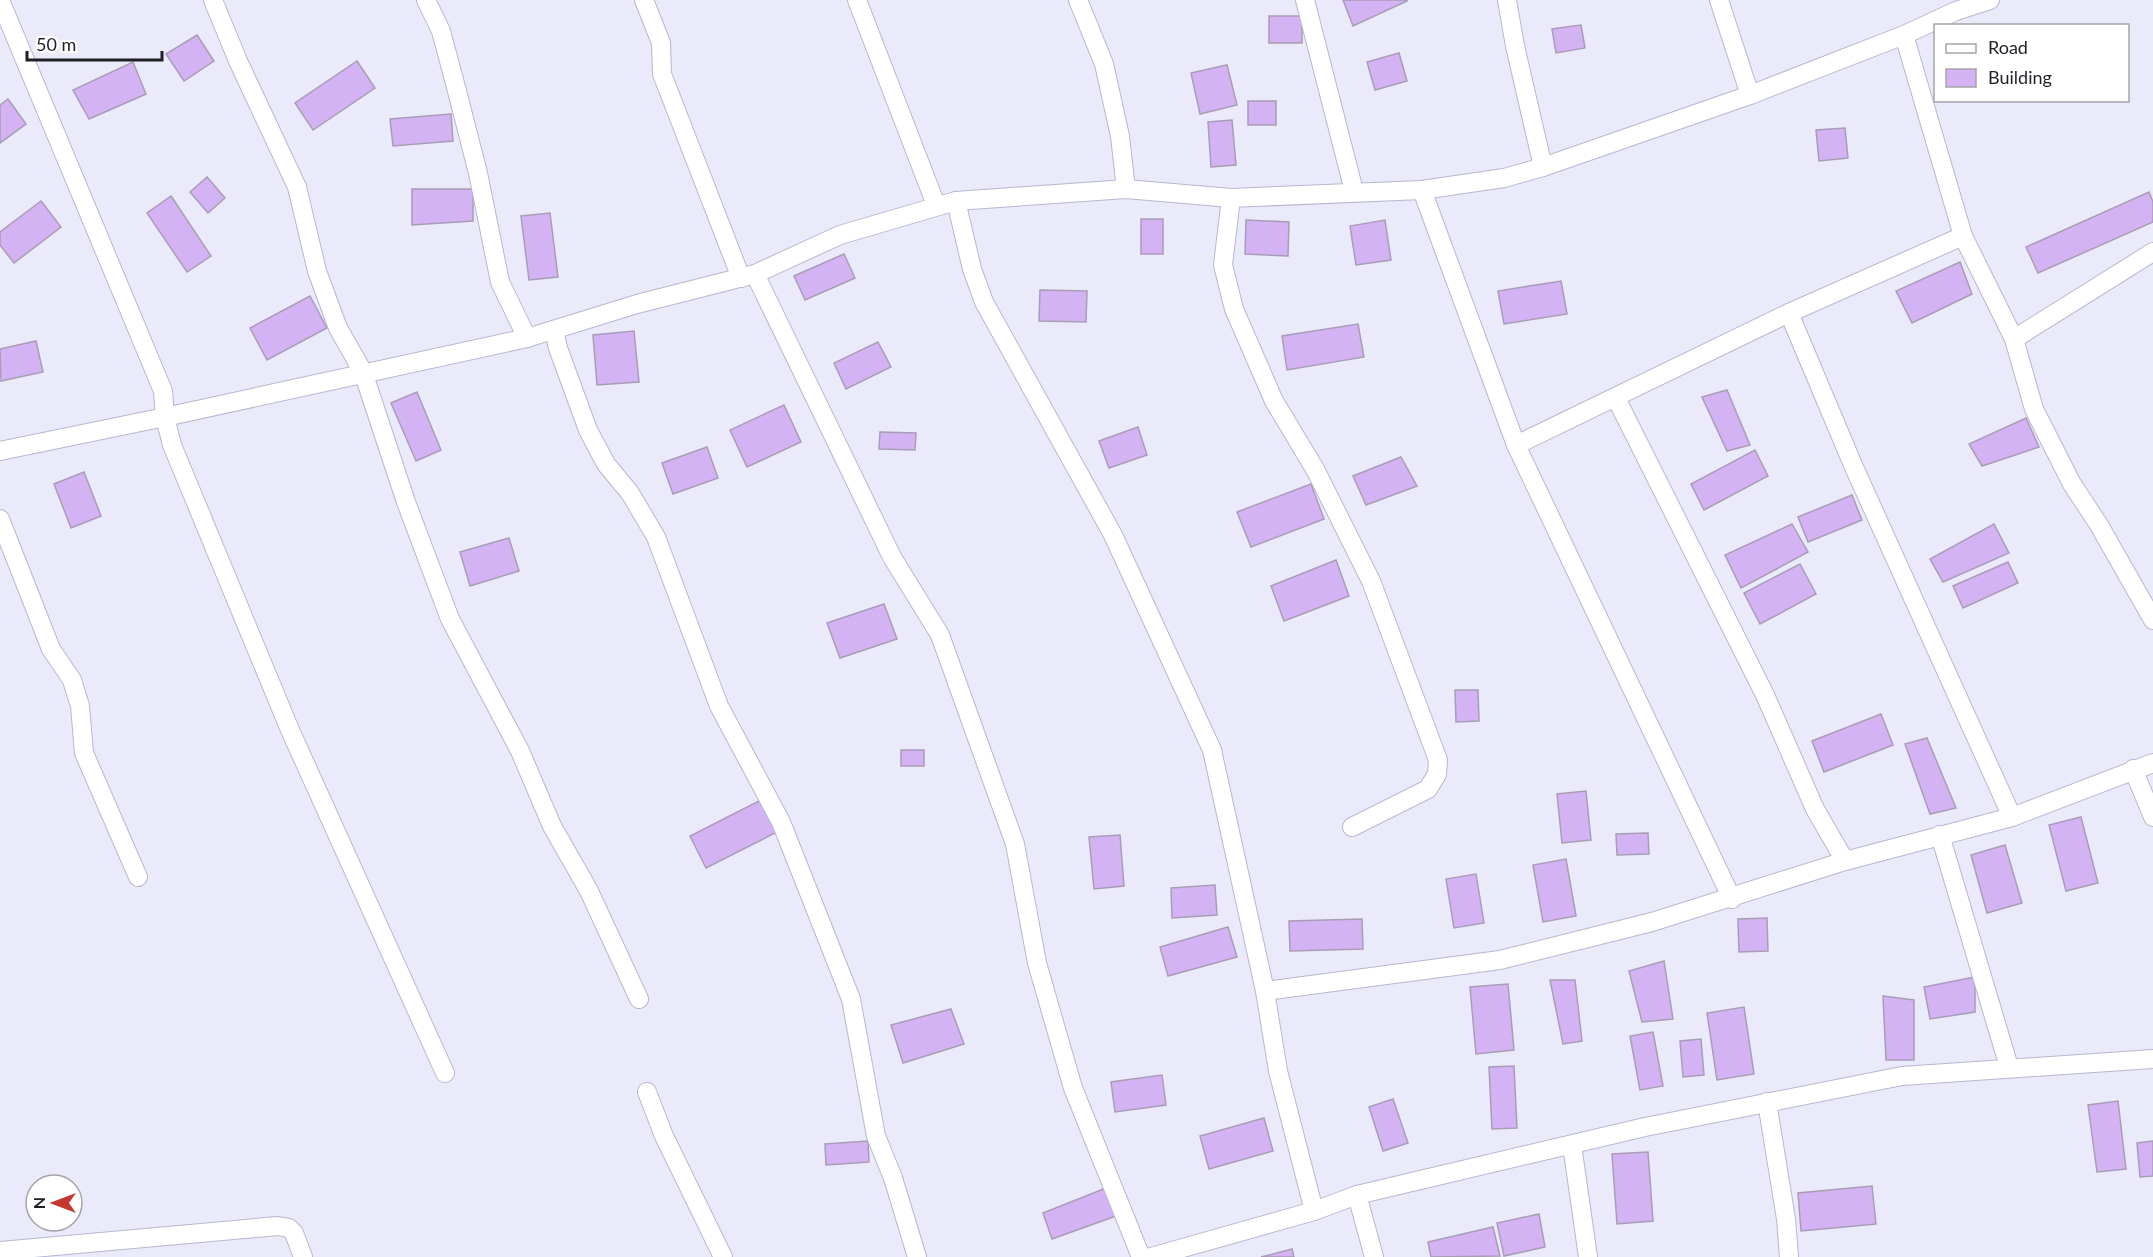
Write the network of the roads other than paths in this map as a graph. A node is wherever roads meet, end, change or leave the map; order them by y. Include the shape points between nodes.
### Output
1 (0, 0) edge
2 (213, 0) edge
3 (426, 0) edge
4 (644, 0) edge
5 (857, 0) edge
6 (1078, 0) edge
7 (1305, 0) edge
8 (1507, 0) edge
9 (1719, 0) edge
10 (1990, 0) edge
11 (1953, 6) edge
12 (1904, 34) junction
13 (1750, 95) junction
14 (1543, 167) junction
15 (1126, 189) junction
16 (1422, 190) junction
17 (1354, 191) junction
18 (1231, 198) junction
19 (956, 201) junction
20 (936, 205) junction
21 (1963, 236) junction
22 (2153, 252) edge
23 (748, 276) junction
24 (1789, 313) junction
25 (554, 330) junction
26 (528, 338) junction
27 (2014, 339) junction
28 (363, 372) junction
29 (1616, 398) junction
30 (165, 417) junction
31 (1516, 445) junction
32 (0, 452) edge
33 (0, 519) edge
34 (2153, 620) edge
35 (2153, 763) edge
36 (2133, 769) junction
37 (2012, 817) junction
38 (2153, 817) edge
39 (1352, 827) dead end
40 (1940, 835) junction
41 (1845, 861) junction
42 (138, 878) dead end
43 (1732, 898) junction
44 (1265, 991) junction
45 (639, 999) dead end
46 (2153, 1059) edge
47 (2009, 1067) junction
48 (445, 1073) dead end
49 (647, 1092) dead end
50 (1767, 1102) junction
51 (1572, 1145) junction
52 (1357, 1195) junction
53 (1314, 1211) junction
54 (96, 1249) edge
55 (0, 1251) edge
56 (303, 1257) edge
57 (723, 1257) edge
58 (917, 1257) edge
59 (1141, 1257) edge
60 (1151, 1257) edge
61 (1374, 1257) edge
62 (1588, 1257) edge
63 (1789, 1257) edge

1 - 30 street via 163,391
2 - 28 street via 297,187 324,290 338,328
3 - 26 street via 441,31 460,101 500,282
4 - 23 street via 661,43 662,74
5 - 20 street
6 - 15 street via 1104,64 1120,136
7 - 17 street
8 - 14 street
9 - 13 street
10 - 11 street
11 - 12 street
12 - 13 street
12 - 21 street
13 - 14 street
14 - 16 street via 1504,178
15 - 18 street
15 - 19 street
16 - 17 street
16 - 31 street
17 - 18 street
18 - 39 street via 1223,265 1234,309 1274,401 1316,471 1371,581 1437,760 1437,774 1428,789
19 - 20 street
19 - 44 street via 984,302 1113,535 1212,750
20 - 23 street via 840,235
21 - 24 street
21 - 27 street
22 - 27 street
23 - 25 street
23 - 59 street via 892,557 940,635 1015,844 1037,963 1073,1088
24 - 29 street
24 - 37 street
25 - 26 street
25 - 58 street via 588,430 606,464 635,500 656,537 719,706 781,822 851,999 876,1136
26 - 28 street
27 - 34 street via 2034,410 2072,484
28 - 30 street
28 - 45 street via 450,619 520,751 552,826 589,891
29 - 31 street
29 - 41 street via 1765,695 1815,809
30 - 32 street
30 - 48 street via 172,445 250,637
31 - 43 street
33 - 42 street via 51,649 72,680 80,706 84,753
35 - 36 street
36 - 37 street
36 - 38 street
37 - 40 street
40 - 41 street
40 - 47 street
41 - 43 street
43 - 44 street via 1500,960
44 - 53 street via 1278,1071
46 - 47 street
47 - 50 street via 1902,1076
49 - 57 street
50 - 51 street
50 - 63 street
51 - 52 street
51 - 62 street
52 - 53 street
52 - 61 street
53 - 60 street
54 - 55 street
54 - 56 street via 278,1227 294,1233

